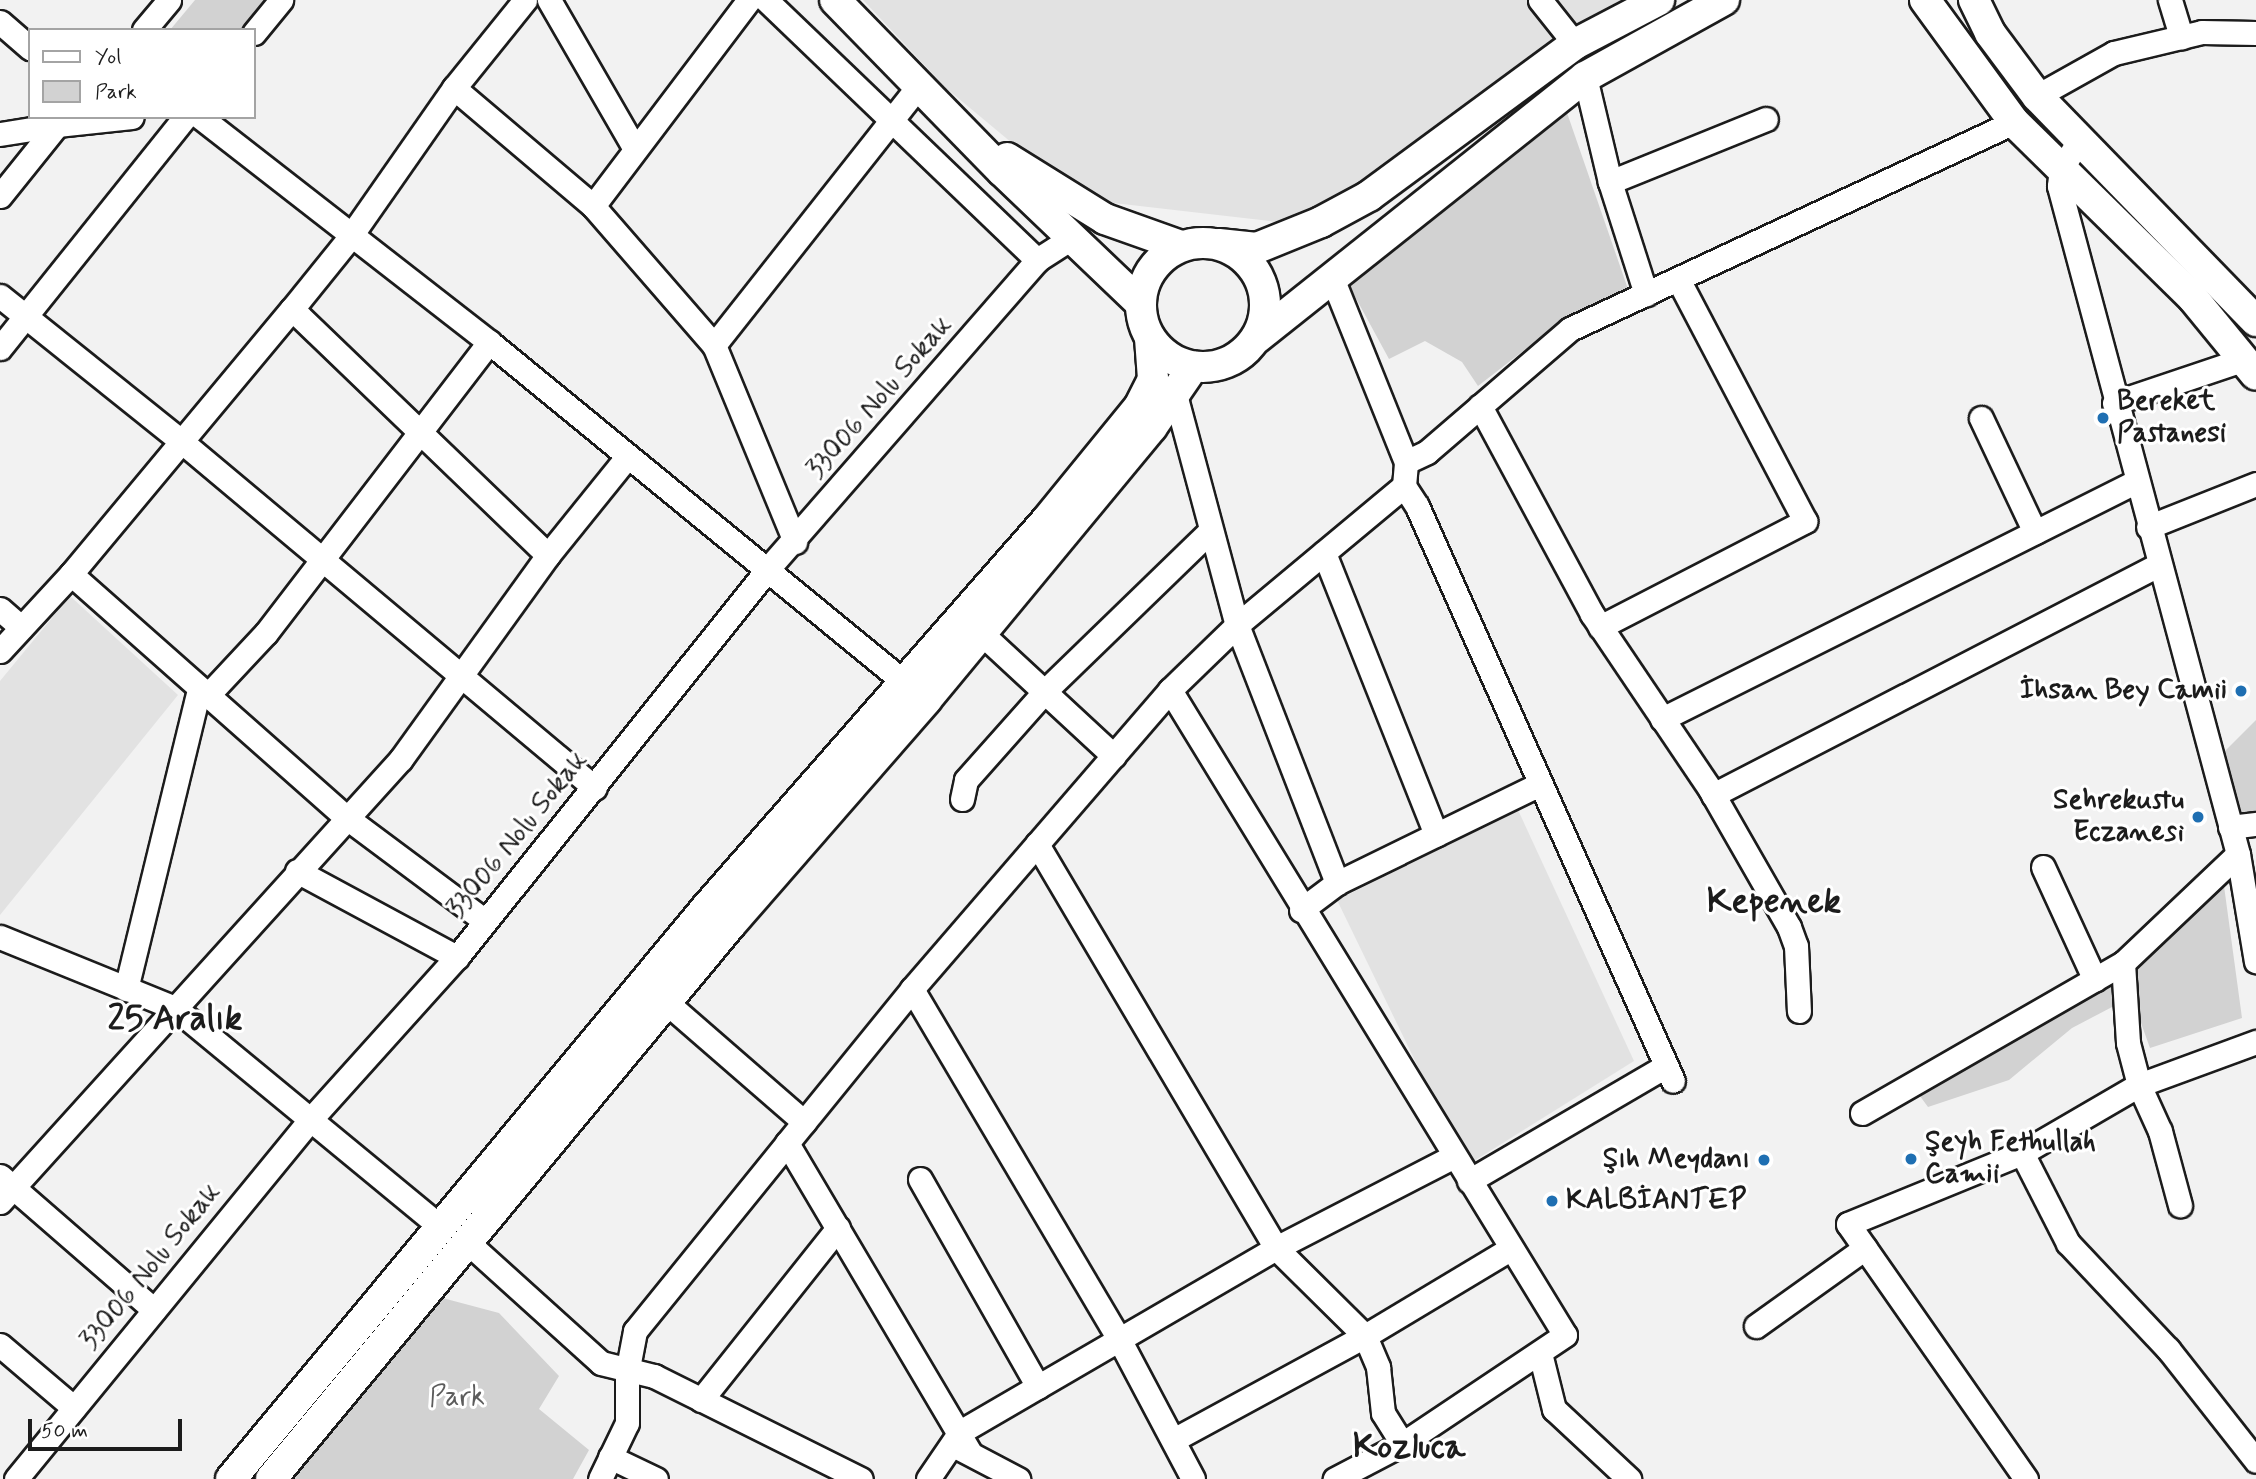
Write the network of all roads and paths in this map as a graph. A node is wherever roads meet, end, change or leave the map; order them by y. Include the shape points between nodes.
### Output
1 (169, 0) edge
2 (281, 0) edge
3 (525, 0) edge
4 (549, 0) edge
5 (749, 0) edge
6 (766, 0) edge
7 (835, 0) edge
8 (1540, 0) edge
9 (1659, 0) edge
10 (1724, 0) edge
11 (1925, 0) edge
12 (1974, 0) edge
13 (2170, 0) edge
14 (0, 22) edge
15 (146, 28) edge
16 (256, 31) edge
17 (2256, 33) edge
18 (2181, 37) junction
19 (1575, 44) junction
20 (28, 46) edge
21 (1585, 77) junction
22 (919, 85) junction
23 (454, 88) junction
24 (2037, 96) junction
25 (890, 117) junction
26 (953, 118) junction
27 (104, 119) edge
28 (184, 119) edge
29 (202, 119) edge
30 (1766, 119) dead end
31 (2014, 122) junction
32 (57, 125) junction
33 (0, 134) edge
34 (2080, 139) junction
35 (635, 149) junction
36 (2060, 169) junction
37 (1610, 182) junction
38 (0, 196) edge
39 (593, 206) junction
40 (349, 237) junction
41 (1073, 237) junction
42 (1219, 244) junction
43 (1181, 246) junction
44 (1037, 260) junction
45 (1331, 275) junction
46 (1678, 279) junction
47 (1646, 294) junction
48 (0, 296) edge
49 (1140, 303) junction
50 (292, 309) junction
51 (24, 318) junction
52 (2256, 321) edge
53 (1150, 338) junction
54 (1256, 338) junction
55 (489, 342) junction
56 (714, 345) junction
57 (0, 348) edge
58 (1193, 367) junction
59 (2251, 367) edge
60 (1176, 398) junction
61 (2114, 403) junction
62 (1480, 406) junction
63 (1981, 418) dead end
64 (422, 429) junction
65 (181, 441) junction
66 (627, 457) junction
67 (1406, 462) junction
68 (2135, 482) junction
69 (2256, 484) edge
70 (1404, 486) junction
71 (2148, 527) junction
72 (1210, 531) junction
73 (2035, 532) junction
74 (795, 542) junction
75 (1324, 553) junction
76 (548, 555) junction
77 (320, 558) junction
78 (2158, 565) junction
79 (766, 571) junction
80 (71, 574) junction
81 (0, 609) edge
82 (1237, 625) junction
83 (21, 627) junction
84 (1600, 627) junction
85 (981, 633) junction
86 (0, 651) edge
87 (461, 674) junction
88 (904, 682) junction
89 (1046, 690) junction
90 (1170, 690) junction
91 (203, 693) junction
92 (1662, 719) junction
93 (1114, 756) junction
94 (1540, 784) junction
95 (595, 788) junction
96 (1713, 795) junction
97 (962, 799) dead end
98 (347, 818) junction
99 (2256, 824) edge
100 (2231, 827) junction
101 (1436, 835) junction
102 (1037, 844) junction
103 (2238, 854) junction
104 (2043, 867) dead end
105 (297, 872) junction
106 (1337, 883) junction
107 (1301, 910) junction
108 (484, 920) junction
109 (0, 937) edge
110 (457, 957) junction
111 (2256, 961) edge
112 (2123, 963) junction
113 (2095, 979) junction
114 (126, 989) junction
115 (912, 989) junction
116 (666, 1002) junction
117 (175, 1008) junction
118 (1799, 1010) dead end
119 (2256, 1042) edge
120 (2139, 1085) junction
121 (1862, 1112) dead end
122 (310, 1121) junction
123 (804, 1122) junction
124 (787, 1143) junction
125 (2022, 1153) junction
126 (1454, 1156) junction
127 (920, 1179) dead end
128 (1469, 1181) junction
129 (4, 1189) edge
130 (2180, 1205) dead end
131 (439, 1226) junction
132 (838, 1228) junction
133 (466, 1241) junction
134 (1276, 1248) junction
135 (1865, 1248) junction
136 (1510, 1249) junction
137 (154, 1310) junction
138 (1756, 1326) dead end
139 (1365, 1336) junction
140 (1119, 1339) junction
141 (0, 1345) edge
142 (1540, 1353) junction
143 (628, 1373) junction
144 (1038, 1387) junction
145 (701, 1400) junction
146 (74, 1408) junction
147 (1175, 1439) junction
148 (960, 1443) junction
149 (1402, 1444) junction
150 (610, 1457) junction
151 (2256, 1461) edge
152 (1619, 1477) edge
153 (16, 1479) edge
154 (231, 1479) edge
155 (271, 1479) edge
156 (600, 1479) edge
157 (656, 1479) edge
158 (861, 1479) edge
159 (928, 1479) edge
160 (1017, 1479) edge
161 (1193, 1479) edge
162 (1335, 1479) edge
163 (2026, 1479) edge

1 - 15 street
2 - 16 street
3 - 23 street
4 - 35 street
5 - 35 street
6 - 25 street
7 - 22 main road
8 - 19 street
9 - 19 main road
10 - 21 main road
11 - 31 main road
12 - 24 main road via 1990,33
13 - 18 street
14 - 20 street
17 - 18 street via 2203,32
18 - 24 street via 2113,53
19 - 42 main road via 1369,196 1257,248
21 - 37 street
21 - 45 main road
22 - 25 street
22 - 26 main road
23 - 39 street
23 - 40 street
24 - 34 main road
25 - 44 street
25 - 56 street
26 - 41 main road
26 - 43 main road via 1105,219
27 - 32 street
28 - 51 street
29 - 40 street
30 - 37 street
31 - 36 main road
31 - 46 street
32 - 33 street
32 - 38 street
34 - 36 street
34 - 52 main road
35 - 39 street
36 - 59 main road via 2193,298
36 - 61 street via 2059,186
37 - 47 street
39 - 56 street
40 - 50 street
40 - 55 street
41 - 44 street, 33006 Nolu Sokak
41 - 49 main road
42 - 43 main road
42 - 54 main road via 1252,265 1261,282 1264,320
43 - 49 main road via 1152,268
44 - 74 street, 33006 Nolu Sokak
45 - 54 main road
45 - 67 street
46 - 47 street
46 - 84 street via 1805,521
47 - 62 street via 1570,329
48 - 51 street
49 - 53 main road
50 - 64 street
50 - 65 street
51 - 57 street
51 - 65 street
53 - 58 main road via 1169,357
53 - 88 main road via 1153,379 1139,407
54 - 58 main road via 1240,356 1217,366
55 - 64 street
55 - 66 street
56 - 74 street
58 - 60 main road
59 - 61 street
60 - 72 street
60 - 85 main road
61 - 68 street
62 - 67 street via 1427,452
62 - 84 street
63 - 73 street
64 - 76 street
64 - 77 street
65 - 77 street
65 - 80 street
66 - 76 street
66 - 79 street
67 - 70 street
68 - 71 street
68 - 73 street
69 - 71 street
70 - 75 street
70 - 94 street via 1418,506
71 - 78 street
72 - 82 street
72 - 89 street
73 - 92 street
74 - 79 street, 33006 Nolu Sokak
75 - 82 street
75 - 101 street
76 - 87 street
77 - 87 street
77 - 91 street via 266,633
78 - 96 street
78 - 100 street
79 - 88 street
79 - 95 street, 33006 Nolu Sokak
80 - 83 street
80 - 91 street
81 - 83 street
82 - 90 street
82 - 106 street
83 - 86 street
84 - 92 street
85 - 89 street
85 - 116 main road
87 - 95 street
87 - 98 street via 401,759
88 - 131 main road
89 - 93 street
89 - 97 street via 966,780
90 - 93 street
90 - 107 street
91 - 98 street
91 - 114 street
92 - 96 street
93 - 102 street
94 - 101 street
94 - 128 street via 1670,1073
95 - 108 street, 33006 Nolu Sokak
96 - 118 street via 1789,927 1796,946
98 - 105 street
98 - 108 street
99 - 100 street
100 - 103 street
101 - 106 street
102 - 115 street
102 - 134 street
103 - 111 street
103 - 112 street
104 - 113 street
105 - 110 street
105 - 117 street
106 - 107 street
107 - 126 street
108 - 110 street, 33006 Nolu Sokak
109 - 114 street
110 - 122 street, 33006 Nolu Sokak
112 - 113 street
112 - 120 street via 2128,1043
113 - 121 street
114 - 117 street
115 - 123 street
115 - 140 street
116 - 123 street
116 - 133 main road
117 - 122 street
117 - 129 street
119 - 120 street
120 - 125 street
120 - 130 street via 2160,1131
122 - 131 street
122 - 137 street, 33006 Nolu Sokak
123 - 124 street
124 - 132 street
124 - 143 street via 635,1331
125 - 135 street via 1848,1224
125 - 151 street via 2068,1243 2168,1349
126 - 128 street
126 - 134 street
127 - 144 street
128 - 136 street
129 - 137 street
131 - 154 main road
132 - 145 street
132 - 148 street
133 - 143 street via 601,1363
133 - 155 main road
134 - 139 street
134 - 140 street
135 - 138 street
135 - 163 street
136 - 139 street
136 - 142 street via 1566,1335
137 - 146 street, 33006 Nolu Sokak
139 - 147 street
139 - 149 street via 1378,1367 1383,1413
140 - 144 street
140 - 147 street
141 - 146 street
142 - 149 street
142 - 152 street via 1554,1409
143 - 145 street via 654,1376
143 - 150 street via 628,1423
144 - 148 street
145 - 158 street
146 - 153 street, 33006 Nolu Sokak
147 - 161 street
148 - 159 street
148 - 160 street
149 - 162 street
150 - 156 street
150 - 157 street

